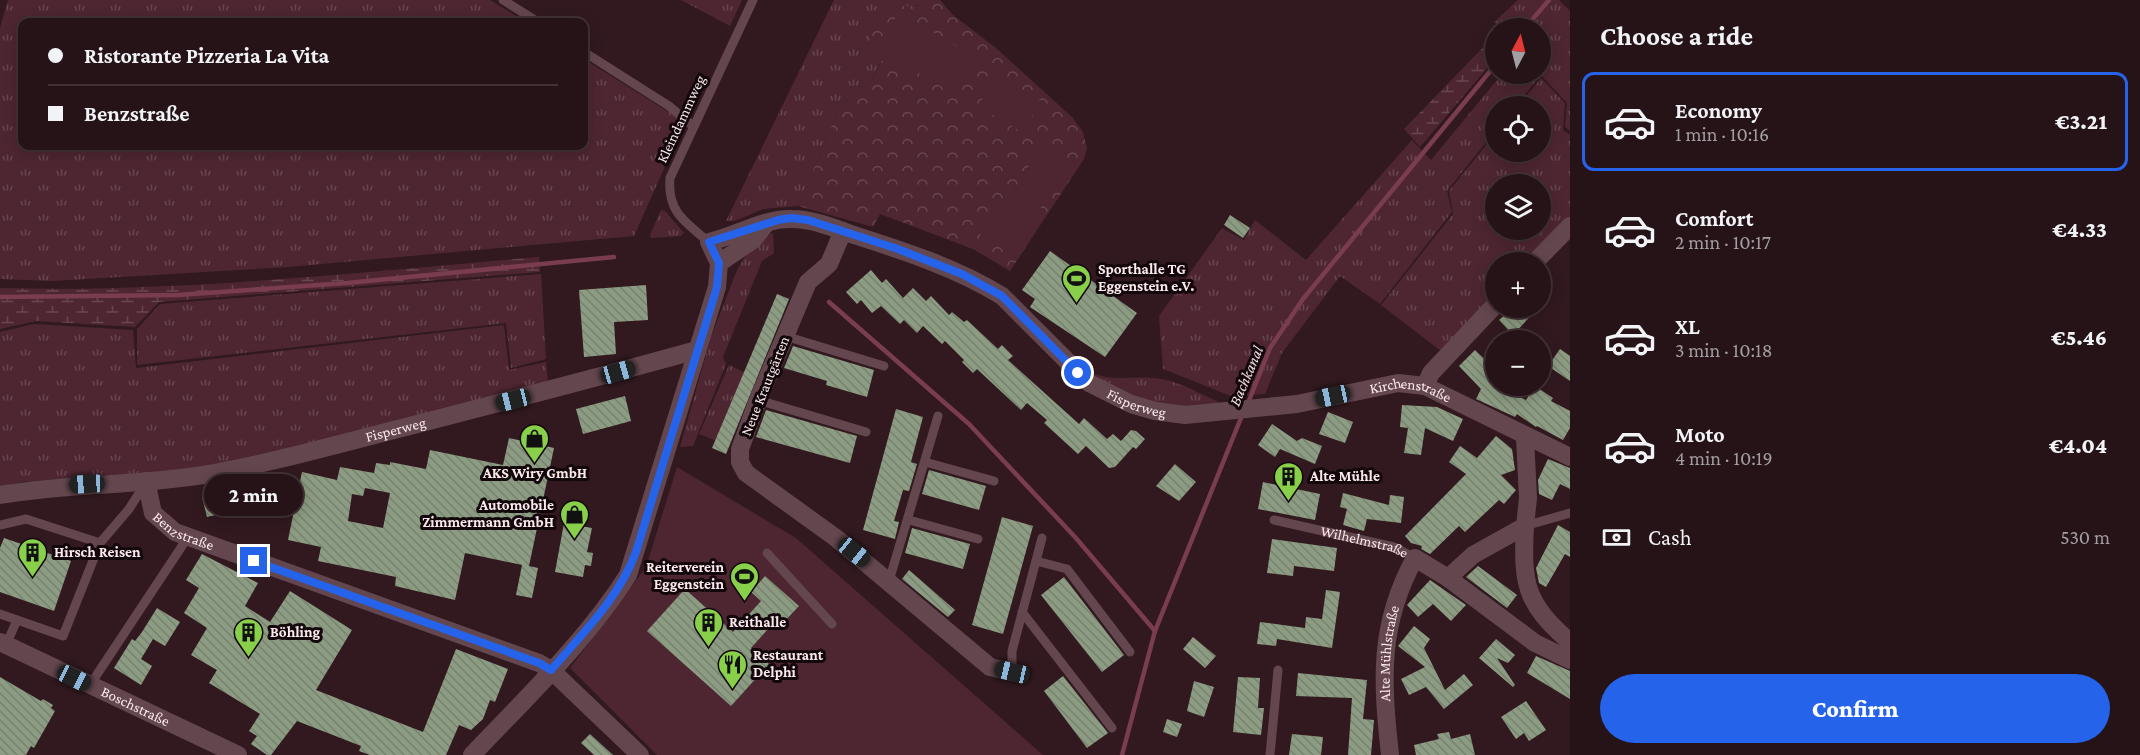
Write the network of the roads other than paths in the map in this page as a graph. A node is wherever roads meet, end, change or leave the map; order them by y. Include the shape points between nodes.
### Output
1 (503, 0) edge
2 (753, 0) edge
3 (532, 18) edge
4 (588, 55) edge
5 (693, 126) junction
6 (765, 225) junction
7 (1570, 226) edge
8 (843, 231) junction
9 (709, 242) junction
10 (1545, 252) edge
11 (719, 263) junction
12 (1485, 316) edge
13 (785, 336) junction
14 (697, 350) junction
15 (884, 366) dead end
16 (1425, 386) junction
17 (758, 400) junction
18 (1239, 409) joint
19 (938, 416) dead end
20 (866, 432) dead end
21 (1525, 437) junction
22 (1570, 457) edge
23 (925, 462) junction
24 (994, 481) dead end
25 (146, 482) junction
26 (0, 495) edge
27 (1570, 513) edge
28 (909, 520) junction
29 (1274, 520) dead end
30 (0, 525) edge
31 (1525, 526) junction
32 (188, 537) junction
33 (1042, 538) dead end
34 (978, 539) dead end
35 (100, 543) junction
36 (767, 553) dead end
37 (1415, 558) junction
38 (1036, 561) junction
39 (1448, 578) junction
40 (889, 581) junction
41 (1022, 612) junction
42 (0, 614) edge
43 (17, 620) junction
44 (1547, 622) junction
45 (832, 624) dead end
46 (1570, 642) edge
47 (1535, 643) junction
48 (3, 644) edge
49 (1130, 652) dead end
50 (1570, 660) edge
51 (551, 670) junction
52 (1278, 670) dead end
53 (1012, 672) joint
54 (90, 685) junction
55 (1112, 728) dead end
56 (237, 755) edge
57 (472, 755) edge
58 (640, 755) edge
59 (1270, 755) edge
60 (1390, 755) edge

1 - 3 lane
2 - 5 lane, Kleindammweg
4 - 5 lane via 669,106
5 - 9 lane, Kleindammweg via 670,178 668,194 672,207
6 - 8 street, Fisperweg via 791,218
6 - 9 street, Fisperweg
6 - 11 street via 753,240
7 - 10 street
8 - 13 street, Neue Krautgärten via 829,264 808,282
8 - 18 street, Fisperweg via 895,248 1002,296 1056,353 1113,397 1155,411 1185,415
9 - 11 street
11 - 14 street via 717,287
12 - 16 street via 1431,373
13 - 15 lane
13 - 17 street, Neue Krautgärten
14 - 25 street, Fisperweg via 273,461
14 - 51 street via 628,575
16 - 18 street, Kirchenstraße via 1398,383 1297,404
16 - 21 street, Kirchenstraße
17 - 20 lane
17 - 40 street, Neue Krautgärten via 740,449 740,462 746,473
19 - 23 lane
21 - 22 street, Kirchenstraße
21 - 31 street
23 - 24 lane
23 - 28 lane
25 - 26 street, Fisperweg via 48,486
25 - 32 street, Benzstraße via 153,513 175,532
25 - 35 lane
27 - 31 lane
28 - 34 lane
28 - 40 lane
29 - 37 lane, Wilhelmstraße via 1394,547
30 - 35 lane via 26,519
31 - 39 street via 1473,555
31 - 44 street via 1523,562 1529,595
32 - 51 street, Benzstraße
32 - 54 lane
33 - 38 lane
35 - 43 lane via 63,636
36 - 45 lane
37 - 39 street, Wilhelmstraße
37 - 60 street, Alte Mühlstraße via 1399,588 1384,662
38 - 41 lane
38 - 49 lane via 1067,569
39 - 47 street, Wilhelmstraße
40 - 53 street, Neue Krautgärten via 990,667
41 - 53 lane via 1012,651
41 - 55 lane
42 - 43 lane
43 - 48 lane
44 - 46 street
44 - 47 street
47 - 50 street, Wilhelmstraße
48 - 54 street, Boschstraße
51 - 57 street
51 - 58 street, Benzstraße
52 - 59 lane
54 - 56 street, Boschstraße

